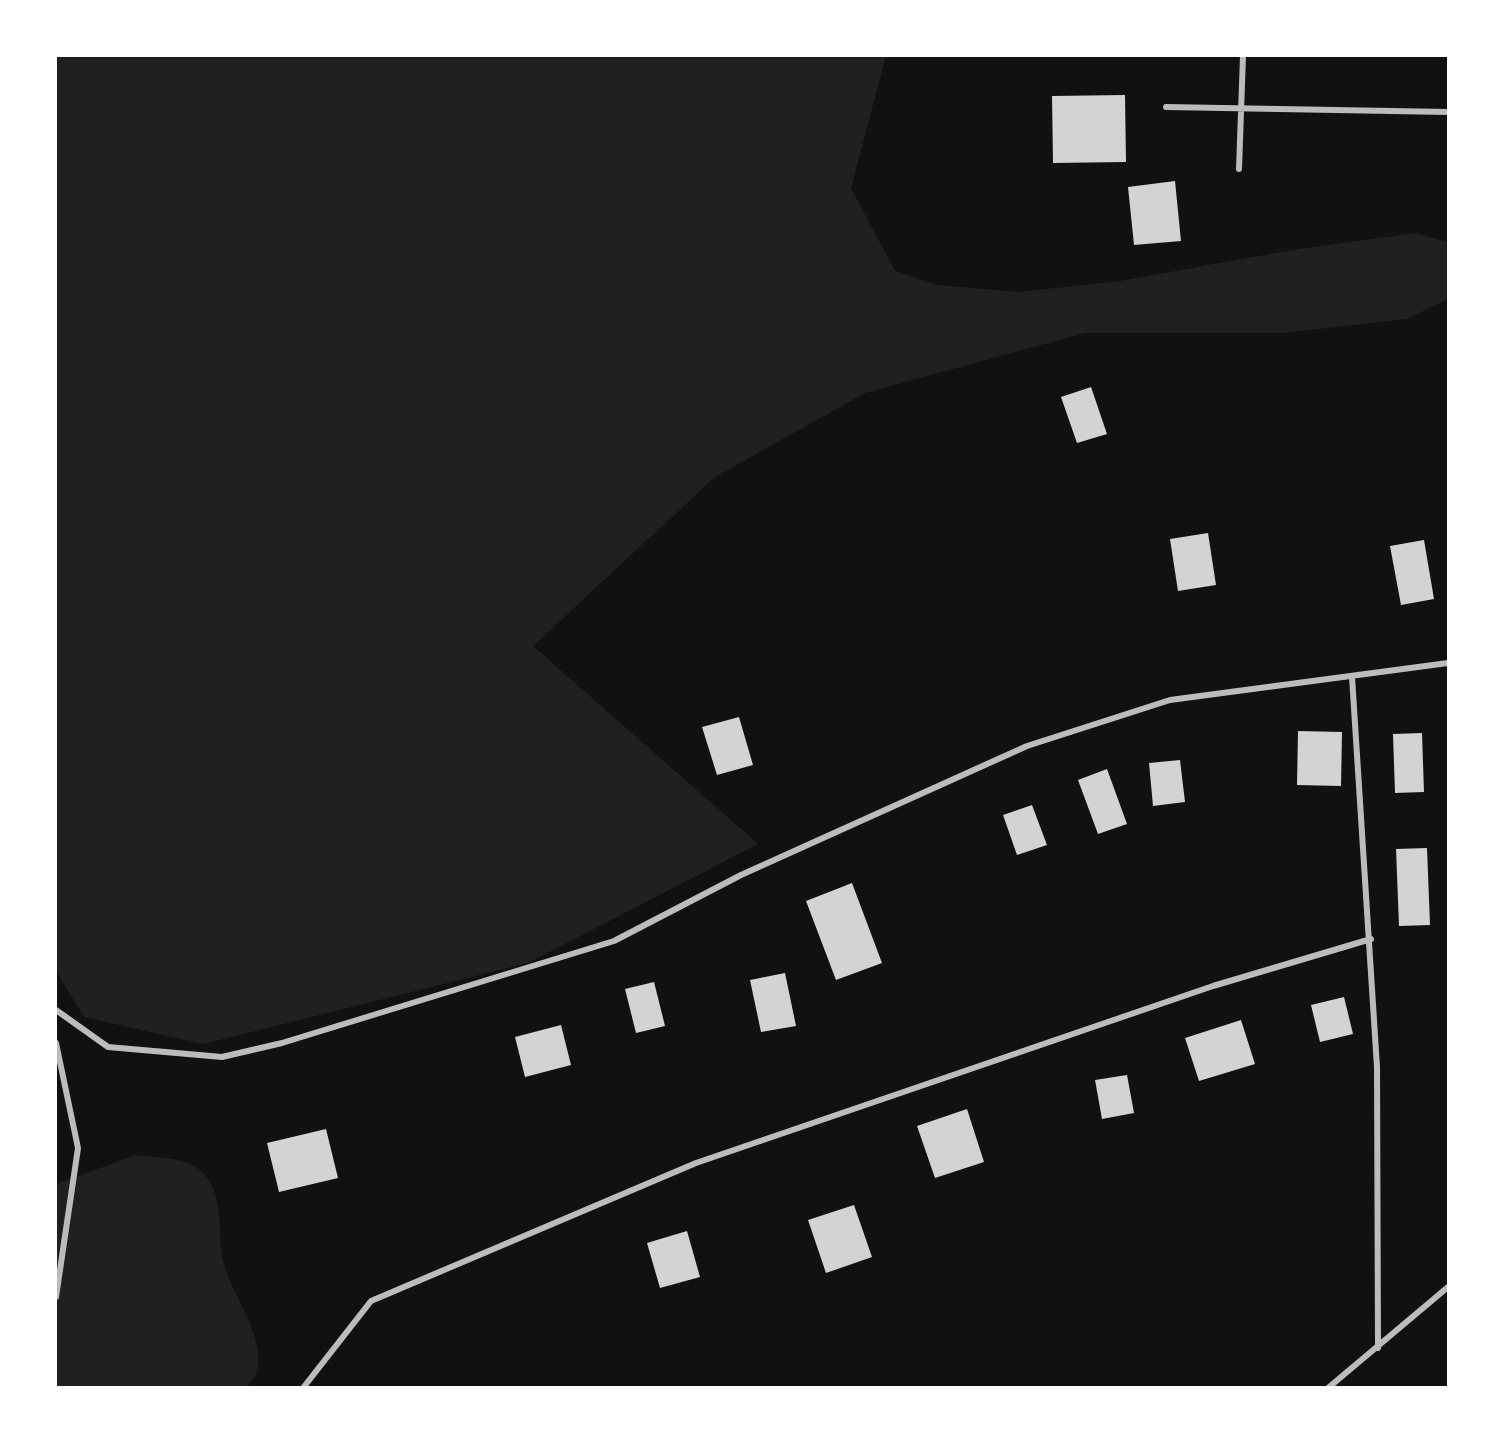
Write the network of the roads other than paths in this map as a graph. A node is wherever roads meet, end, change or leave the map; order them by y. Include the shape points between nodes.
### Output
1 (1243, 56) edge
2 (1166, 107) dead end
3 (1241, 107) junction
4 (1449, 112) edge
5 (1239, 169) dead end
6 (1449, 663) edge
7 (1352, 677) junction
8 (1371, 939) junction
9 (56, 1010) edge
10 (56, 1043) edge
11 (1449, 1287) edge
12 (56, 1297) edge
13 (1378, 1348) junction
14 (303, 1388) edge
15 (1328, 1388) edge

1 - 3 street
2 - 3 street
3 - 4 street
3 - 5 street
6 - 7 street
7 - 8 street
7 - 9 street via 1170,700 1027,746 741,875 614,942 282,1043 222,1057 108,1047
8 - 13 street via 1377,1067
8 - 14 street via 1202,990 685,1168 370,1301
10 - 12 street via 78,1148
11 - 13 street
13 - 15 street

